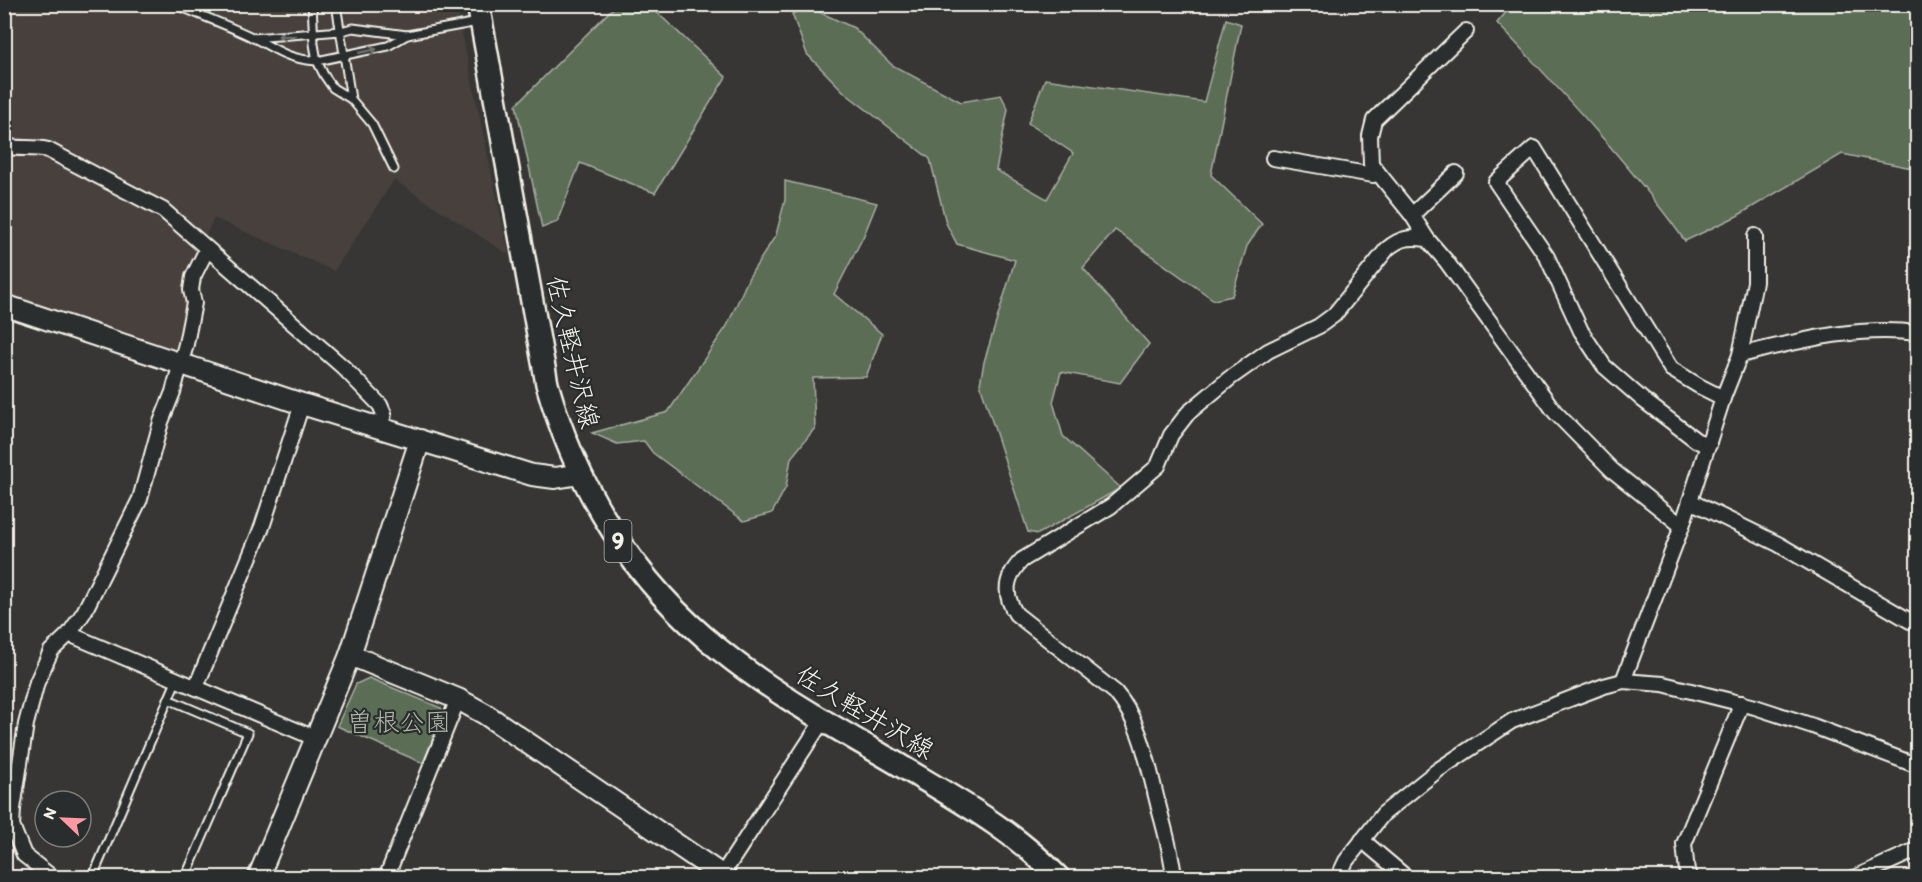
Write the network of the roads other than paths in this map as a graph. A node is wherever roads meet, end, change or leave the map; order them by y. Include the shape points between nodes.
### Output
1 (174, 4) edge
2 (312, 4) edge
3 (336, 4) edge
4 (479, 13) edge
5 (341, 31) junction
6 (1466, 31) dead end
7 (313, 34) junction
8 (407, 35) junction
9 (253, 38) junction
10 (344, 56) junction
11 (318, 61) junction
12 (351, 99) junction
13 (4, 146) edge
14 (1273, 159) dead end
15 (394, 169) dead end
16 (1456, 172) dead end
17 (1378, 174) junction
18 (1412, 215) junction
19 (1755, 236) dead end
20 (1427, 239) junction
21 (207, 249) junction
22 (4, 304) edge
23 (1917, 333) edge
24 (1740, 355) junction
25 (181, 363) junction
26 (1723, 398) junction
27 (302, 404) junction
28 (380, 427) junction
29 (420, 440) junction
30 (1709, 445) junction
31 (580, 474) junction
32 (1690, 501) junction
33 (1682, 526) junction
34 (1910, 621) dead end
35 (69, 634) junction
36 (350, 655) junction
37 (177, 679) junction
38 (1623, 681) junction
39 (196, 687) junction
40 (168, 699) junction
41 (458, 699) junction
42 (1742, 703) junction
43 (823, 720) junction
44 (317, 739) junction
45 (1917, 766) edge
46 (1362, 840) junction
47 (1917, 849) edge
48 (1053, 875) edge
49 (723, 876) edge
50 (53, 878) edge
51 (101, 878) edge
52 (185, 878) edge
53 (258, 878) edge
54 (386, 878) edge
55 (489, 878) edge
56 (504, 878) edge
57 (1174, 878) edge
58 (1338, 878) edge
59 (1407, 878) edge
60 (1690, 878) edge
61 (1854, 878) edge

1 - 9 lane
2 - 7 lane
3 - 5 lane
4 - 8 lane
4 - 31 main road, 佐久軽井沢線 / 9 via 548,384
5 - 7 lane
5 - 8 lane via 353,28
5 - 10 lane
6 - 17 street via 1374,120 1371,164
7 -> 9 lane
7 - 11 lane
10 -> 8 lane via 388,46
9 - 11 lane via 282,55
10 - 11 lane
10 - 12 lane
11 - 12 lane via 333,88
12 - 15 lane via 372,124
13 - 21 street via 48,150 163,210
14 - 17 street
16 - 18 street
17 - 18 street
18 - 20 street
19 - 24 street via 1755,282
20 - 33 street via 1555,412 1612,470
20 - 57 street via 1408,237 1396,241 1334,315 1268,351 1230,378 1188,413 1171,435 1158,466 1111,506 1022,560 1007,582 1006,593 1017,614 1115,692 1135,722
21 - 25 street via 191,290 192,320
21 - 28 street via 380,405 384,414
22 - 25 street
23 - 24 street via 1844,333
24 - 26 street
25 - 27 street
25 - 35 street via 140,499 84,612
26 - 30 street
26 - 30 street via 1671,369 1534,148 1496,182 1547,257 1581,331 1604,366 1697,441
27 - 28 street
27 - 39 street via 262,527
28 - 29 street
29 - 31 street via 532,475 555,478
29 - 36 street
30 - 32 street
31 - 43 main road, 佐久軽井沢線 / 9 via 630,558 678,613 742,668
32 - 33 street
32 - 34 street via 1778,544
33 - 38 street
35 - 37 street
35 - 50 street via 51,651 37,682 13,809 12,826 24,855
36 - 41 street
36 - 44 street
37 - 39 street
37 - 40 lane
38 - 42 street via 1663,684
38 - 46 street via 1512,721 1479,741 1383,814
39 - 44 street
40 - 51 lane via 94,874
40 - 52 lane via 248,733
41 - 49 street
41 - 54 street
42 - 45 street
42 - 60 street via 1684,844
43 - 48 main road, 佐久軽井沢線 / 9 via 969,807 1029,850
43 - 49 street
44 - 53 street
46 - 58 street
46 - 59 street
47 - 61 street
55 - 56 street

